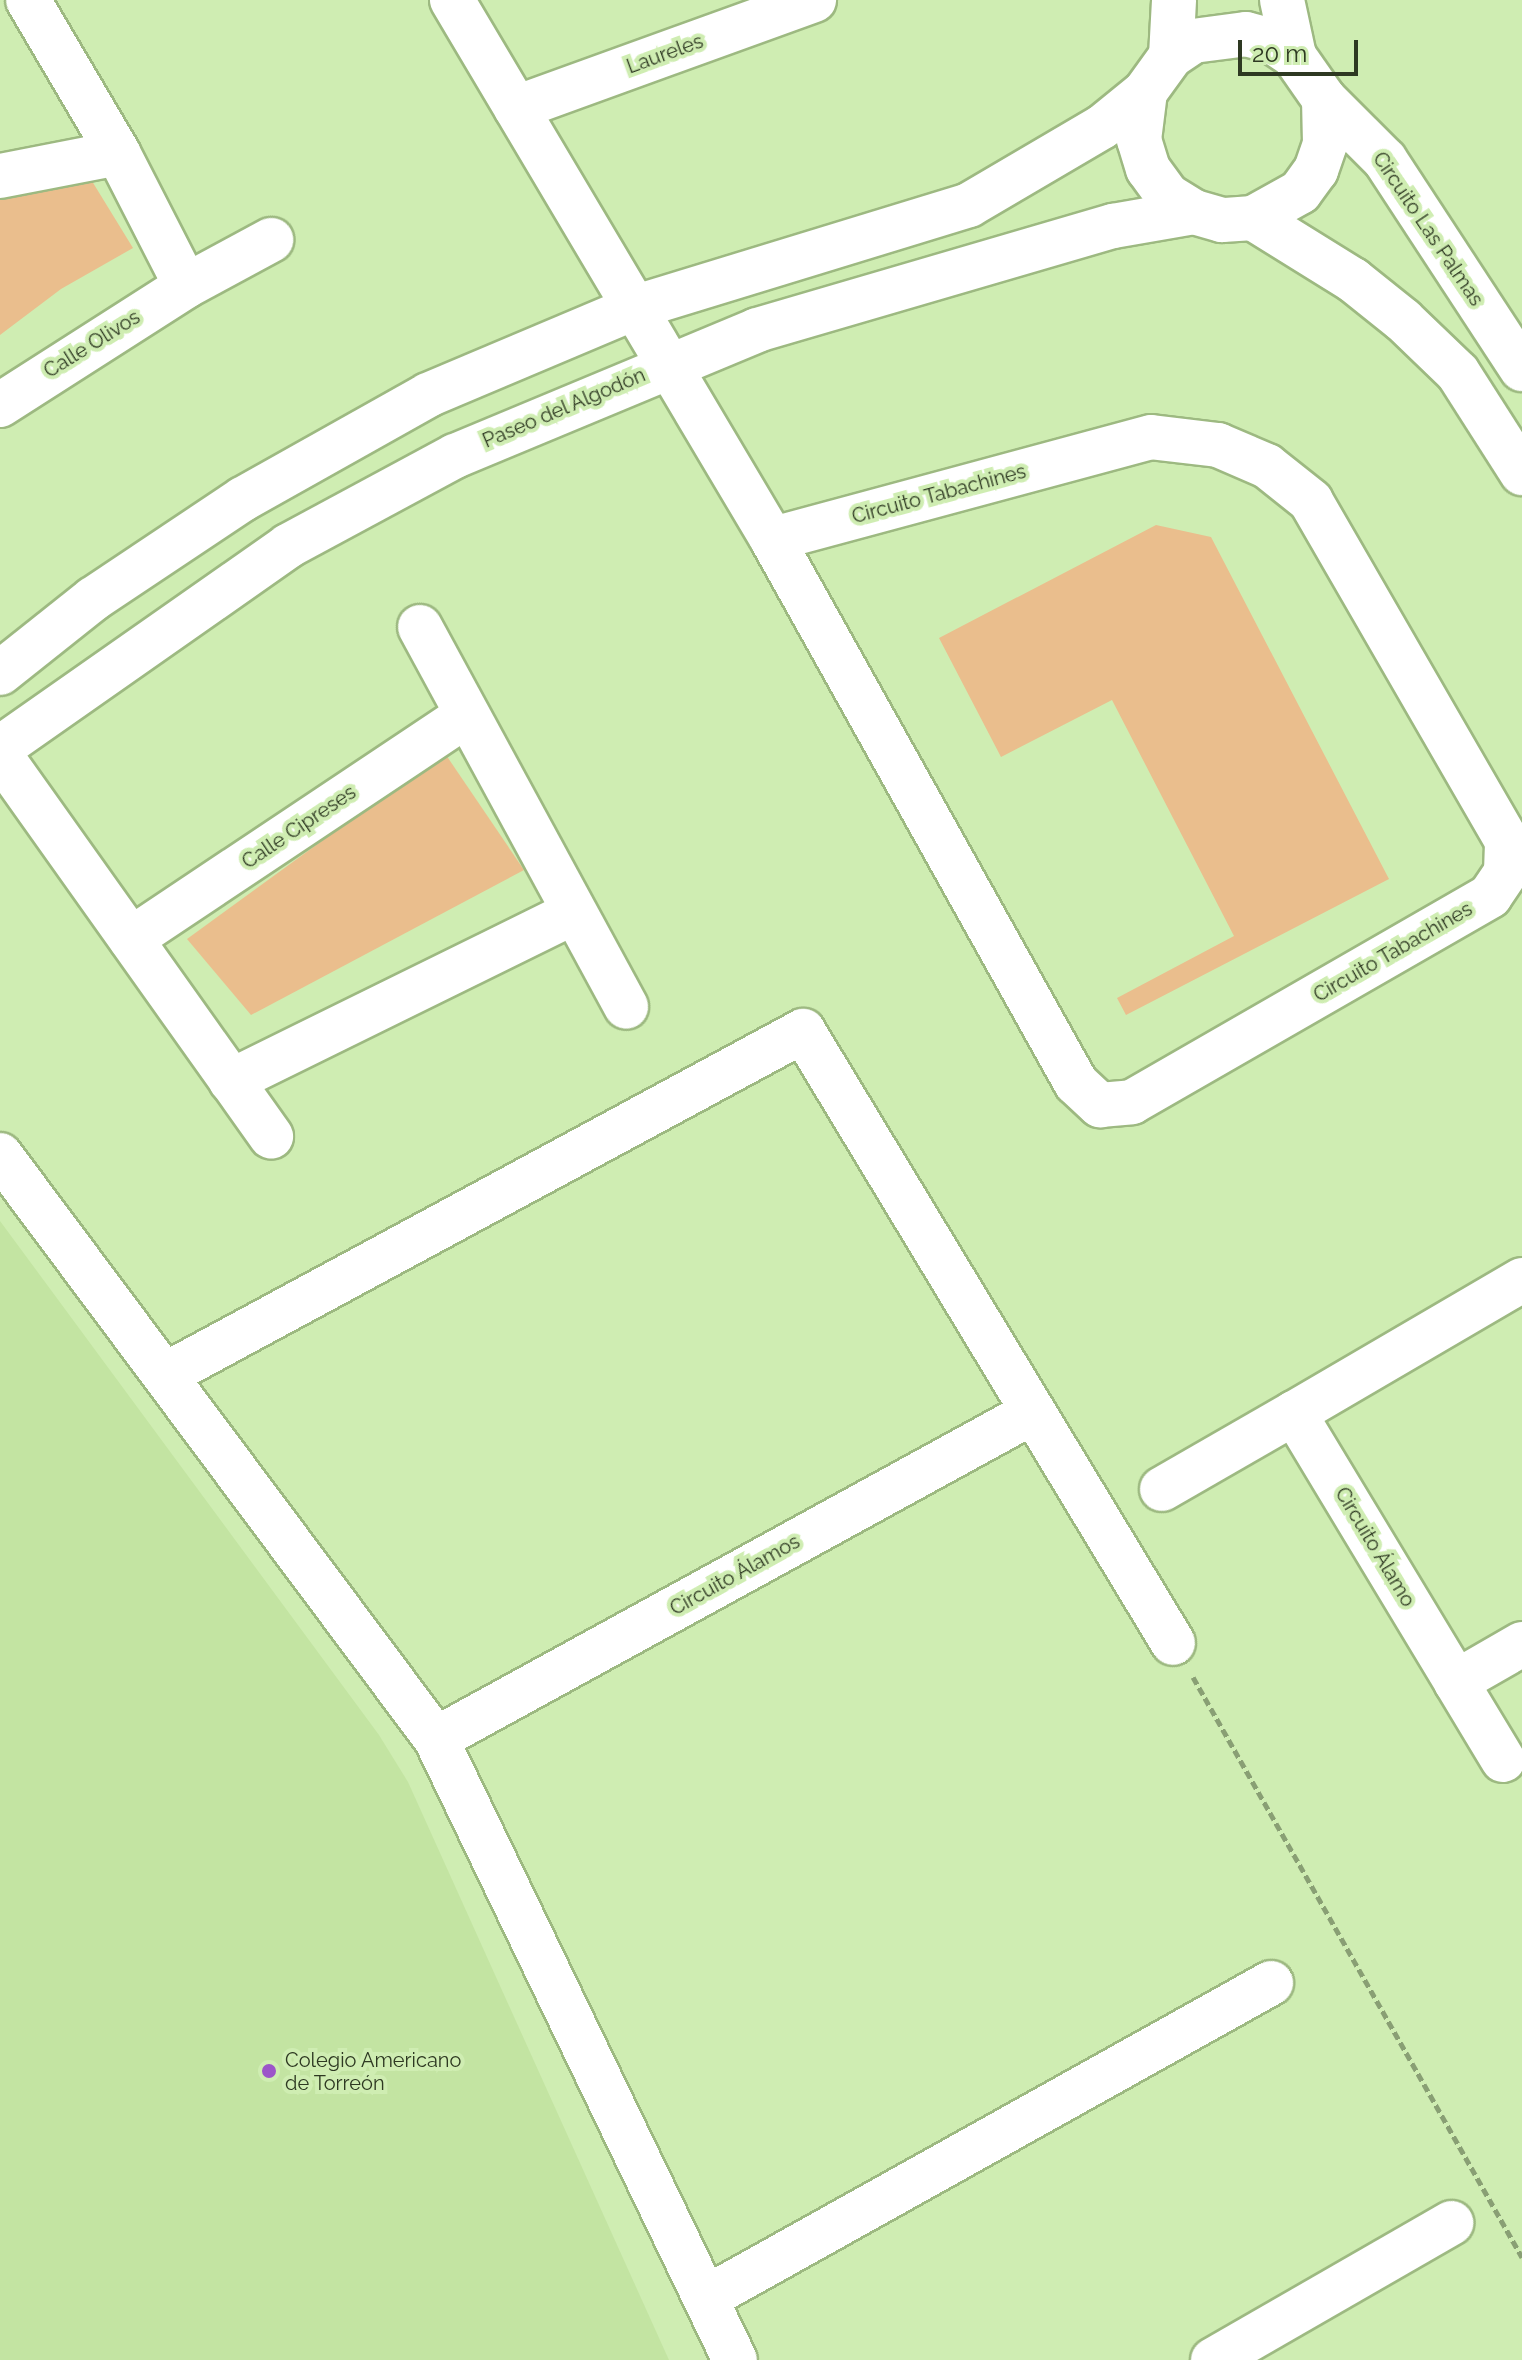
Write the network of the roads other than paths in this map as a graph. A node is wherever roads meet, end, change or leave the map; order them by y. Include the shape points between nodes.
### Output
1 (28, 0) edge
2 (452, 0) edge
3 (814, 0) edge
4 (1174, 0) edge
5 (1282, 0) edge
6 (1171, 56) junction
7 (1294, 56) junction
8 (1145, 92) junction
9 (1324, 99) junction
10 (516, 108) junction
11 (118, 153) junction
12 (0, 176) edge
13 (969, 205) junction
14 (1194, 212) junction
15 (1253, 218) junction
16 (271, 240) dead end
17 (992, 262) junction
18 (186, 286) junction
19 (636, 307) junction
20 (1516, 347) edge
21 (669, 362) junction
22 (1458, 373) junction
23 (1522, 383) edge
24 (0, 405) edge
25 (1484, 409) junction
26 (1522, 473) edge
27 (772, 539) junction
28 (420, 627) dead end
29 (0, 673) edge
30 (467, 715) junction
31 (0, 748) edge
32 (0, 755) edge
33 (573, 913) junction
34 (131, 939) junction
35 (626, 1007) dead end
36 (231, 1081) junction
37 (271, 1137) dead end
38 (0, 1155) edge
39 (1522, 1280) edge
40 (165, 1375) junction
41 (1033, 1412) junction
42 (1294, 1413) junction
43 (1162, 1489) dead end
44 (1173, 1643) road end
45 (1522, 1644) edge
46 (1456, 1682) junction
47 (436, 1739) junction
48 (1503, 1760) dead end
49 (1271, 1983) dead end
50 (1451, 2223) dead end
51 (706, 2298) junction
52 (735, 2360) edge
53 (1213, 2360) edge

1 - 11 street
2 - 10 street
3 - 10 street, Laureles
4 - 6 street
5 - 7 street
6 - 7 street via 1219,33 1272,41
6 - 8 street
7 - 9 street
8 - 13 street via 1102,127
8 - 14 street via 1139,140 1148,169 1167,195
9 - 15 street via 1325,144 1316,170 1300,192
9 - 20 street, Circuito Las Palmas via 1385,160
10 - 19 street
11 - 12 street
11 - 18 street
13 - 17 street
13 - 19 street
14 - 15 street via 1222,220
14 - 17 street, Paseo del Algodón via 1113,226
15 - 22 street via 1353,280
16 - 18 street, Calle Olivos
17 - 21 street, Paseo del Algodón via 757,330
18 - 24 street, Calle Olivos
19 - 21 street, Circuito Tabachines
19 - 29 street via 428,395 243,499 93,599
20 - 22 street
21 - 27 street, Circuito Tabachines
21 - 31 street, Paseo del Algodón via 455,456 288,546
22 - 25 street
23 - 25 street
25 - 26 street
27 - 27 street, Circuito Tabachines via 1076,1083 1100,1105 1132,1102 1490,896 1506,872 1507,841 1311,501 1267,466 1218,445 1151,437
28 - 30 street
30 - 33 street
30 - 34 street, Calle Cipreses
32 - 34 street
33 - 35 street
33 - 36 street
34 - 36 street
36 - 37 street
38 - 40 street
39 - 42 street
40 - 41 street via 803,1031
40 - 47 street
41 - 44 street
41 - 47 street, Circuito Álamos
42 - 43 street
42 - 46 street, Circuito Álamo
45 - 46 street
46 - 48 street, Circuito Álamo
47 - 51 street
49 - 51 street
50 - 53 street
51 - 52 street

